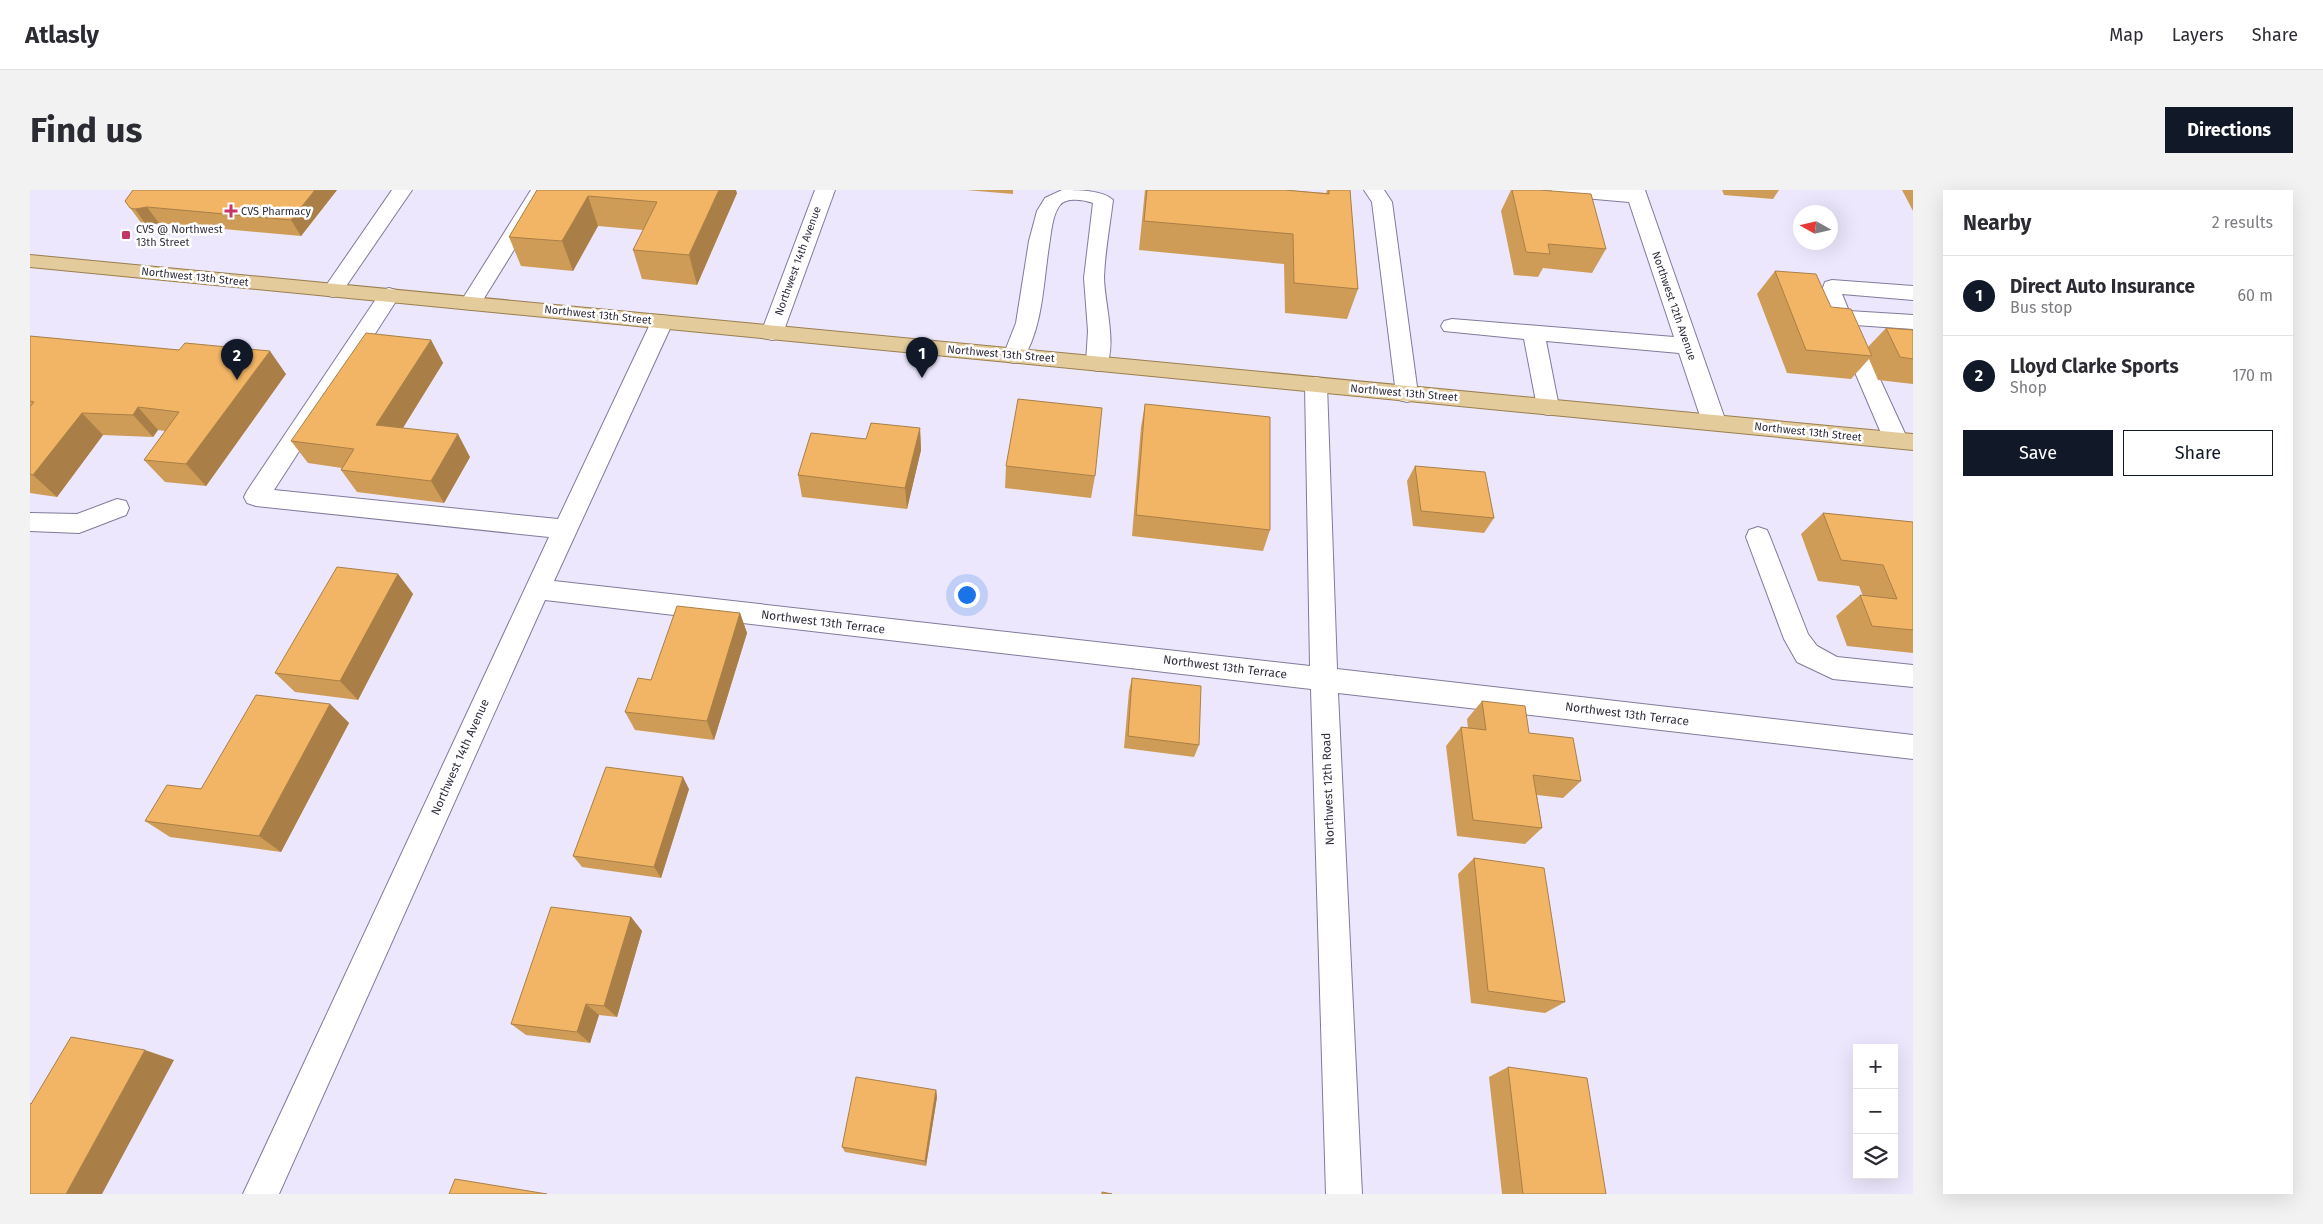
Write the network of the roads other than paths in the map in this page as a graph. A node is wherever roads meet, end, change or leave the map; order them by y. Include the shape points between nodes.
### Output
1 (402, 190) edge
2 (541, 190) edge
3 (825, 190) edge
4 (1374, 190) edge
5 (1561, 190) edge
6 (1636, 193) edge
7 (30, 261) edge
8 (334, 290) junction
9 (1913, 293) edge
10 (389, 295) junction
11 (471, 303) junction
12 (1841, 317) junction
13 (662, 322) junction
14 (1913, 322) edge
15 (1452, 326) dead end
16 (772, 333) junction
17 (1534, 333) junction
18 (1688, 346) junction
19 (1014, 356) junction
20 (1097, 364) junction
21 (1316, 385) junction
22 (1407, 394) junction
23 (1548, 407) junction
24 (1714, 422) junction
25 (1904, 441) edge
26 (117, 508) dead end
27 (30, 522) edge
28 (564, 530) junction
29 (1758, 537) dead end
30 (537, 589) junction
31 (1913, 676) edge
32 (1324, 679) junction
33 (1913, 747) edge
34 (262, 1194) edge
35 (1344, 1194) edge

1 - 8 street
2 - 11 street
3 - 16 street, Northwest 14th Avenue
4 - 22 street via 1382,202
5 - 6 street
6 - 18 street, Northwest 12th Avenue
7 - 8 main road, Northwest 13th Street
8 - 10 main road, Northwest 13th Street
9 - 12 street via 1832,287 1831,293
10 - 11 main road, Northwest 13th Street
10 - 28 street via 256,497
11 - 13 main road, Northwest 13th Street
12 - 14 street
12 - 25 street
13 - 16 main road, Northwest 13th Street
13 - 28 street, Northwest 14th Avenue
15 - 17 street
16 - 19 main road, Northwest 13th Street
17 - 18 street
17 - 23 street
18 - 24 street, Northwest 12th Avenue
19 - 20 main road, Northwest 13th Street
19 - 20 street via 1027,324 1044,217 1052,201 1065,194 1088,193 1103,200 1094,278 1099,331
20 - 21 main road, Northwest 13th Street
21 - 22 main road, Northwest 13th Street
21 - 32 street, Northwest 12th Road
22 - 23 main road, Northwest 13th Street
23 - 24 main road, Northwest 13th Street
24 - 25 main road, Northwest 13th Street
26 - 27 street via 79,524
28 - 30 street, Northwest 14th Avenue
29 - 31 street via 1798,640 1807,654 1833,668
30 - 32 street, Northwest 13th Terrace
30 - 34 street, Northwest 14th Avenue
32 - 33 street, Northwest 13th Terrace
32 - 35 street, Northwest 12th Road

